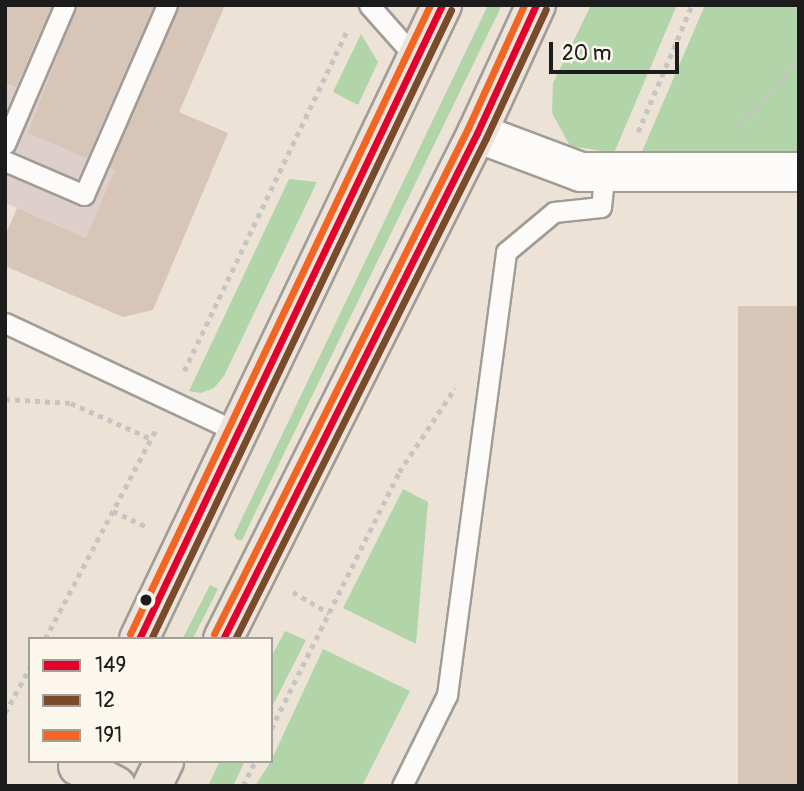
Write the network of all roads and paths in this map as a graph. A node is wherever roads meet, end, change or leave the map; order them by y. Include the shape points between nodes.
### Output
1 (65, 5) edge
2 (167, 5) edge
3 (369, 5) edge
4 (443, 5) edge
5 (536, 5) edge
6 (692, 5) edge
7 (353, 18) dead end
8 (417, 59) junction
9 (799, 61) edge
10 (477, 133) junction
11 (5, 144) edge
12 (5, 161) edge
13 (613, 172) junction
14 (699, 172) junction
15 (799, 172) edge
16 (5, 323) edge
17 (458, 382) dead end
18 (5, 399) edge
19 (170, 401) junction
20 (238, 432) junction
21 (152, 439) junction
22 (290, 591) dead end
23 (329, 613) junction
24 (46, 637) edge
25 (140, 637) edge
26 (224, 637) edge
27 (28, 671) edge
28 (5, 713) edge
29 (273, 725) edge
30 (163, 763) edge
31 (254, 763) edge
32 (75, 771) edge
33 (116, 786) edge
34 (152, 786) edge
35 (243, 786) edge
36 (402, 786) edge

1 - 11 lane
2 - 12 lane via 84,195
3 - 8 lane
4 - 8 main road
5 - 10 main road
6 - 13 path
7 - 19 path
8 - 20 main road
9 - 14 path
10 - 13 street via 581,172
10 - 26 main road
13 - 14 street
13 - 36 lane via 601,206 554,212 506,252 447,695
14 - 15 street
16 - 19 lane
17 - 23 path via 399,472
18 - 21 path via 71,403
19 - 20 lane
19 - 21 path
20 - 25 main road
21 - 24 path
22 - 23 path
23 - 29 path
27 - 28 path
30 - 34 main road
31 - 35 path
32 - 33 main road

